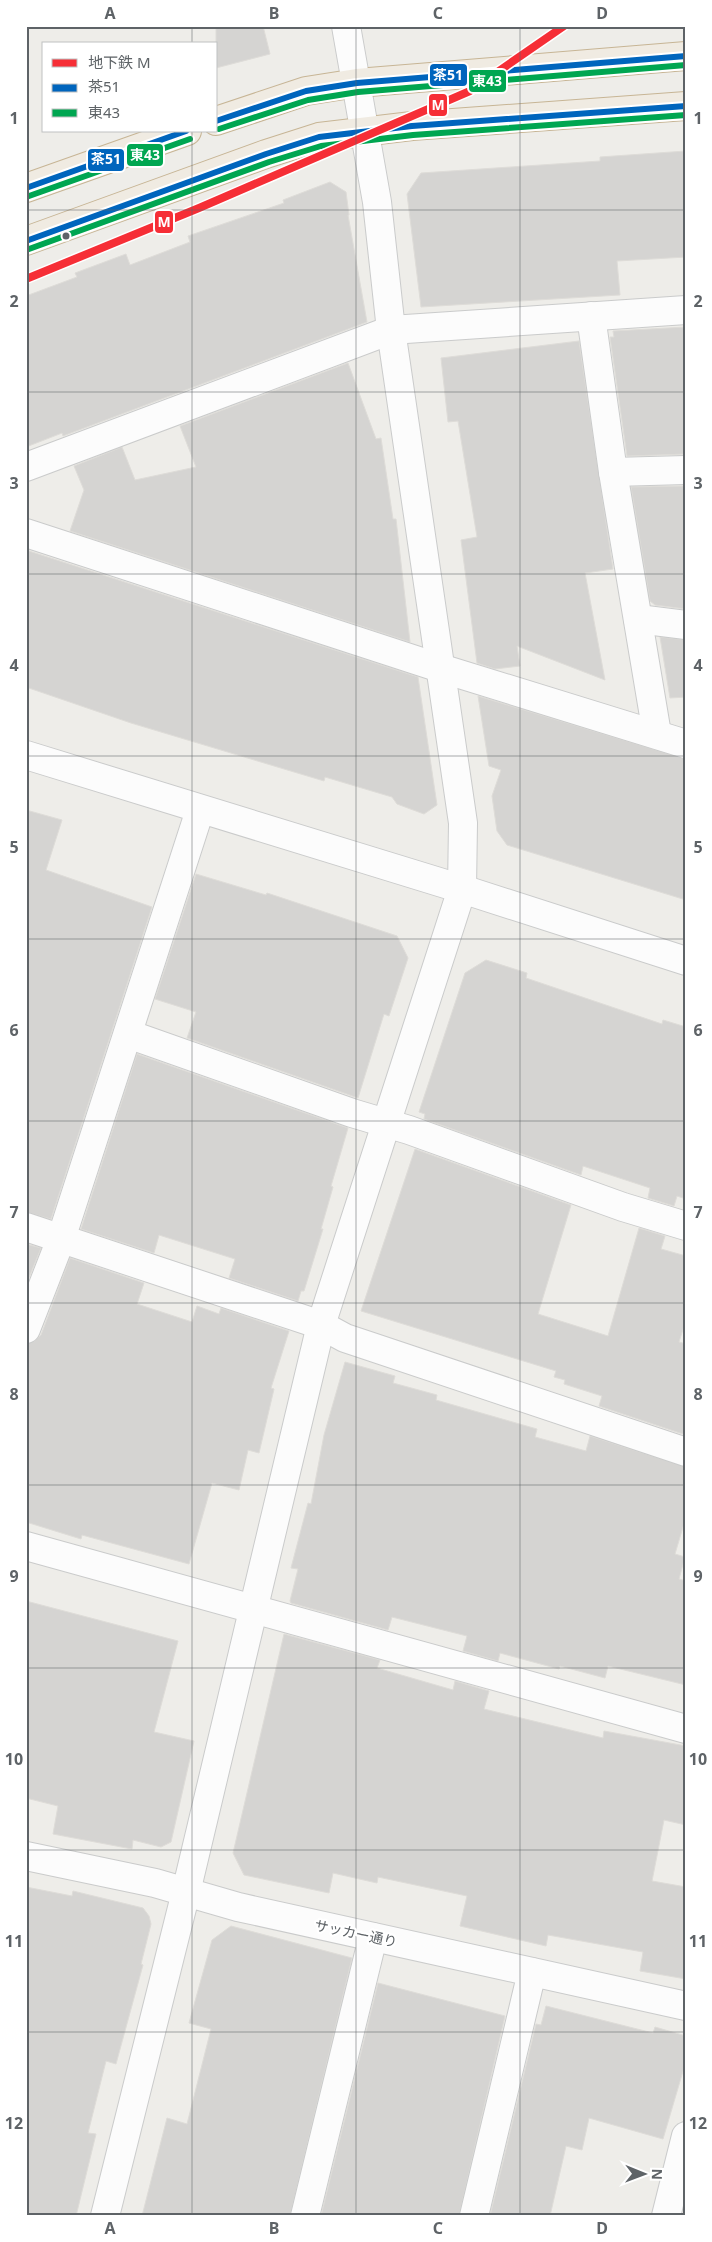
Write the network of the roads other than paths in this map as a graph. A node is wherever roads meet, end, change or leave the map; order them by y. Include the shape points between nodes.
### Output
1 (346, 26) edge
2 (686, 56) edge
3 (357, 83) junction
4 (686, 106) edge
5 (218, 120) edge
6 (365, 131) junction
7 (184, 132) edge
8 (26, 188) edge
9 (26, 242) edge
10 (686, 310) edge
11 (591, 316) junction
12 (391, 330) junction
13 (26, 467) edge
14 (686, 470) edge
15 (613, 472) junction
16 (26, 533) edge
17 (638, 619) junction
18 (686, 625) edge
19 (440, 668) junction
20 (657, 734) junction
21 (686, 744) edge
22 (26, 754) edge
23 (200, 810) junction
24 (462, 889) junction
25 (686, 961) edge
26 (128, 1034) junction
27 (387, 1123) junction
28 (686, 1226) edge
29 (26, 1227) edge
30 (61, 1239) junction
31 (321, 1325) junction
32 (26, 1328) edge
33 (686, 1452) edge
34 (26, 1546) edge
35 (252, 1609) junction
36 (686, 1729) edge
37 (26, 1856) edge
38 (186, 1892) junction
39 (373, 1936) junction
40 (532, 1972) junction
41 (686, 2006) edge
42 (686, 2136) edge
43 (105, 2216) edge
44 (305, 2216) edge
45 (474, 2216) edge
46 (666, 2216) edge

1 - 3 street
2 - 3 highway
3 - 5 highway via 306,90
3 - 6 street
4 - 6 highway
6 - 9 highway via 319,138 266,154
6 - 12 street via 377,202
7 - 8 highway
10 - 11 street
11 - 12 street
11 - 15 street
12 - 13 street
12 - 19 street
14 - 15 street
15 - 17 street
16 - 19 street
17 - 18 street
17 - 20 street
19 - 20 street
19 - 24 street via 463,822
20 - 21 street
22 - 23 street
23 - 24 street
23 - 26 street
24 - 25 street
24 - 27 street
26 - 27 street
26 - 30 street
27 - 28 street via 623,1207
27 - 31 street
29 - 30 street
30 - 31 street
30 - 32 street
31 - 33 street via 346,1338
31 - 35 street
34 - 35 street
35 - 36 street
35 - 38 street
37 - 38 street, サッカー通り
38 - 39 street, サッカー通り via 238,1907
38 - 43 street
39 - 40 street, サッカー通り
39 - 44 street
40 - 41 street, サッカー通り
40 - 45 street
42 - 46 street

